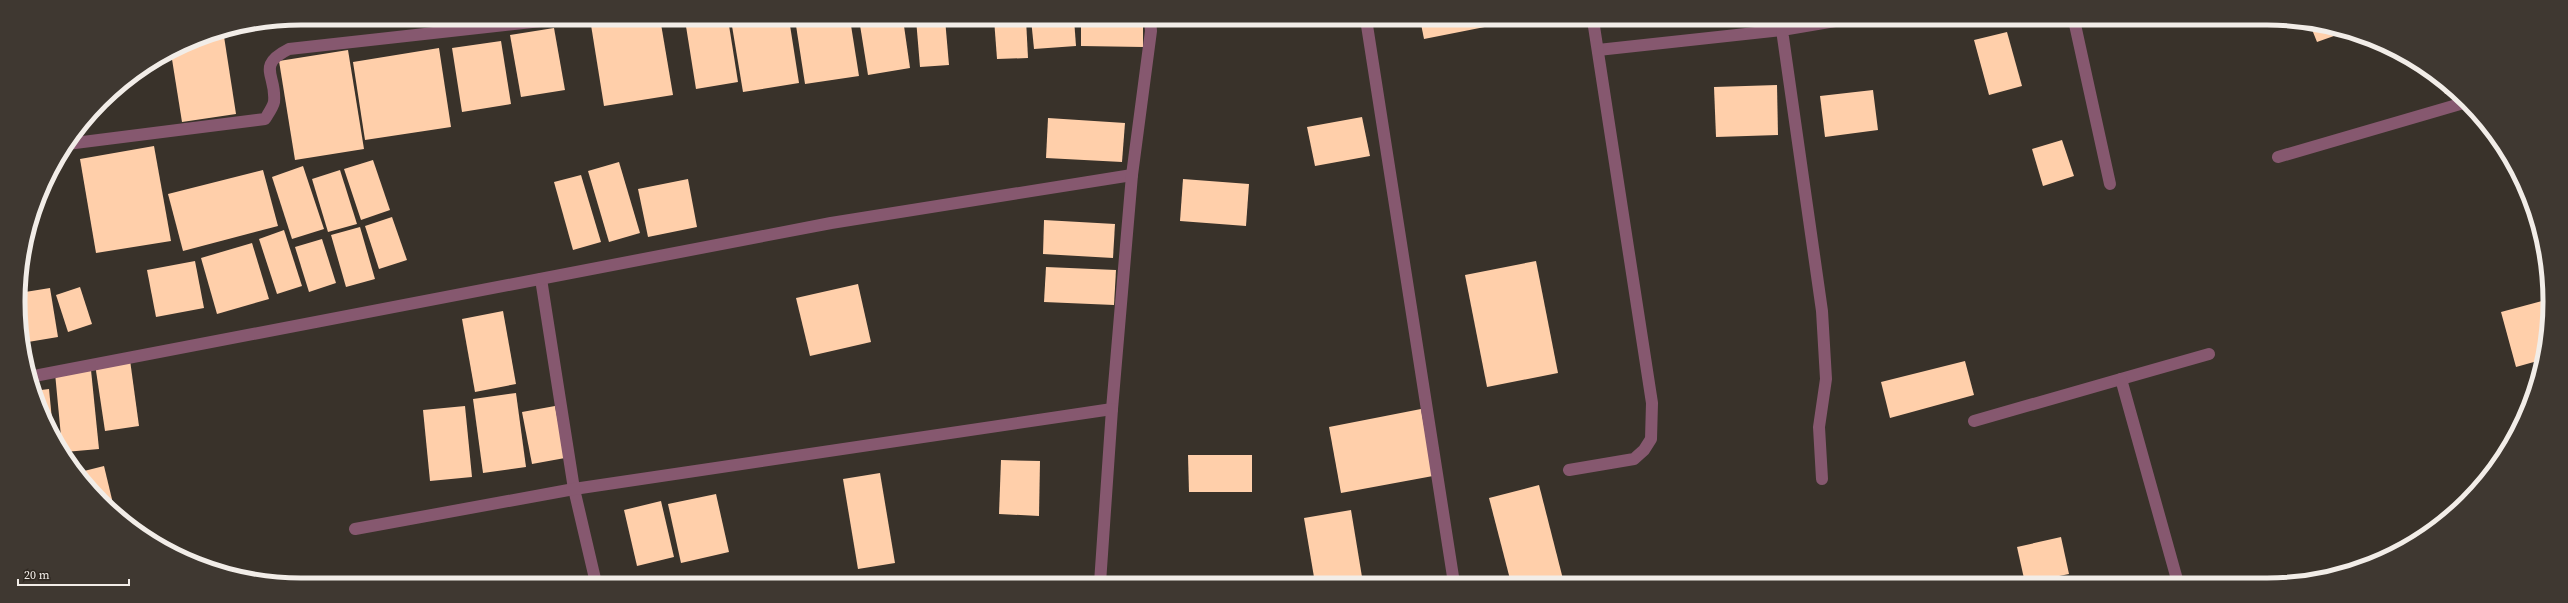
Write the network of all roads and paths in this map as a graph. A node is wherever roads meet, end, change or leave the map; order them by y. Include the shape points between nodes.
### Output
1 (505, 25) edge
2 (1150, 25) edge
3 (1367, 25) edge
4 (1594, 25) edge
5 (1812, 25) edge
6 (2075, 25) edge
7 (1782, 30) junction
8 (1598, 50) junction
9 (2460, 104) edge
10 (75, 143) edge
11 (2278, 156) dead end
12 (1132, 175) junction
13 (2110, 184) dead end
14 (541, 279) junction
15 (2209, 354) dead end
16 (35, 376) edge
17 (2121, 379) junction
18 (1112, 409) junction
19 (1974, 421) dead end
20 (1569, 470) dead end
21 (1822, 479) dead end
22 (574, 489) junction
23 (355, 529) dead end
24 (595, 578) edge
25 (1100, 578) edge
26 (1453, 578) edge
27 (2177, 578) edge

1 - 10 street via 289,49 275,56 268,68 274,102 265,119
2 - 12 street
3 - 26 street
4 - 8 street
5 - 7 street
6 - 13 street
7 - 8 street
7 - 21 street via 1822,311 1826,379 1819,427
8 - 20 street via 1652,403 1651,439 1634,459
9 - 11 street
12 - 14 street via 831,223
12 - 18 street
14 - 16 street
14 - 22 street
15 - 17 street
17 - 19 street
17 - 27 street
18 - 22 street
18 - 25 street
22 - 23 street
22 - 24 street

